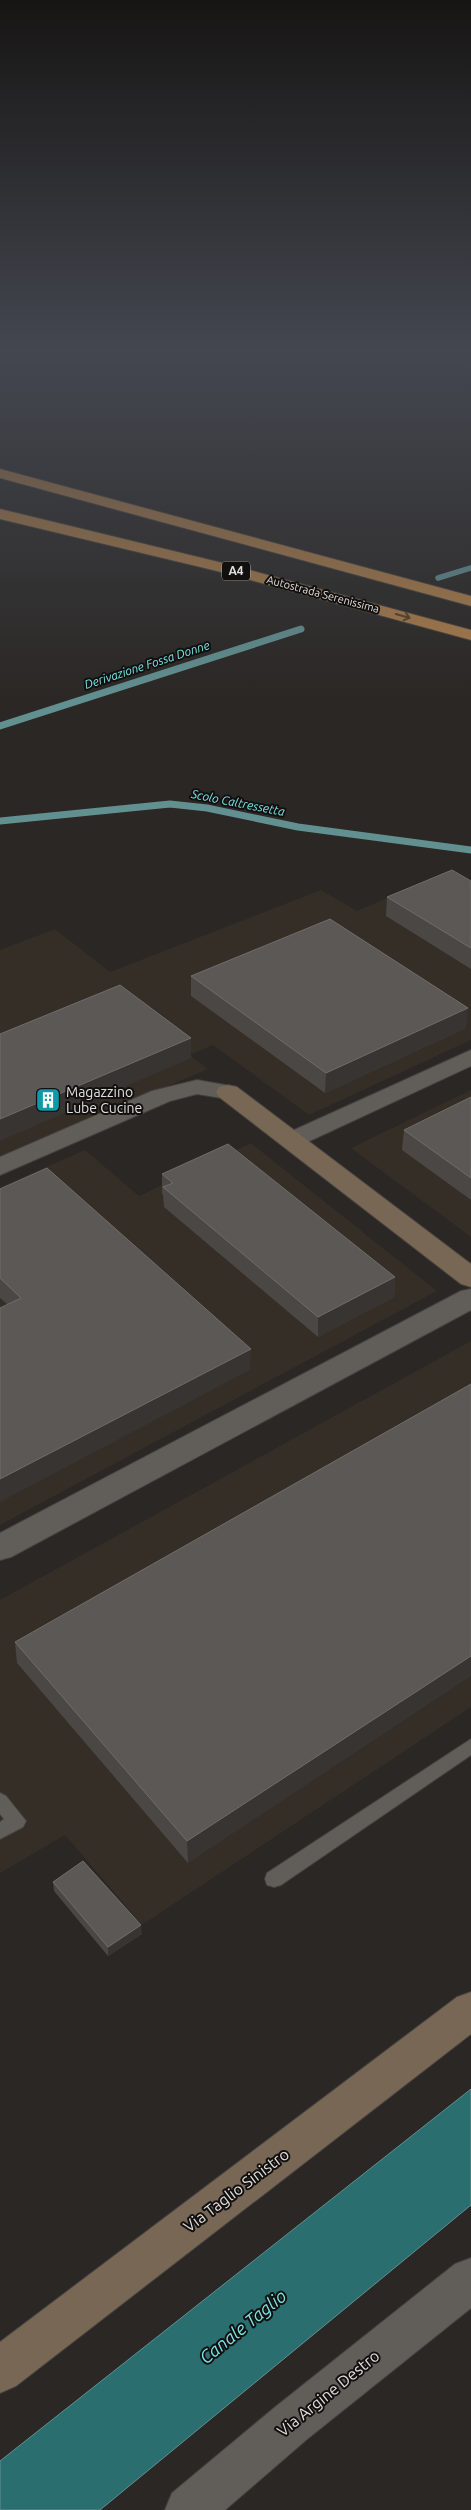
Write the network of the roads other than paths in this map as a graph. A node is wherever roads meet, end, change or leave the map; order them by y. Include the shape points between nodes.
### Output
1 (0, 473) edge
2 (0, 488) edge
3 (0, 514) edge
4 (0, 520) edge
5 (221, 567) junction
6 (471, 601) edge
7 (471, 606) edge
8 (471, 635) edge
9 (471, 1057) edge
10 (292, 1140) junction
11 (0, 1167) edge
12 (471, 1278) edge
13 (471, 1298) edge
14 (0, 1548) edge
15 (471, 1746) edge
16 (0, 1801) edge
17 (0, 1831) edge
18 (274, 1879) dead end
19 (471, 2010) edge
20 (471, 2280) edge
21 (0, 2370) edge
22 (189, 2510) edge

1 - 6 highway
2 - 7 highway, Autostrada Serenissima / A4 via 199,534
3 - 5 highway, Autostrada Serenissima / A4
4 - 5 highway
5 -> 8 highway, Autostrada Serenissima / A4
9 - 10 street
10 - 11 street via 228,1092 197,1087 161,1096
10 - 12 street
13 - 14 street
15 - 18 lane
16 - 17 lane via 16,1821
19 - 21 street, Via Taglio Sinistro
20 - 22 street, Via Argine Destro via 290,2424

